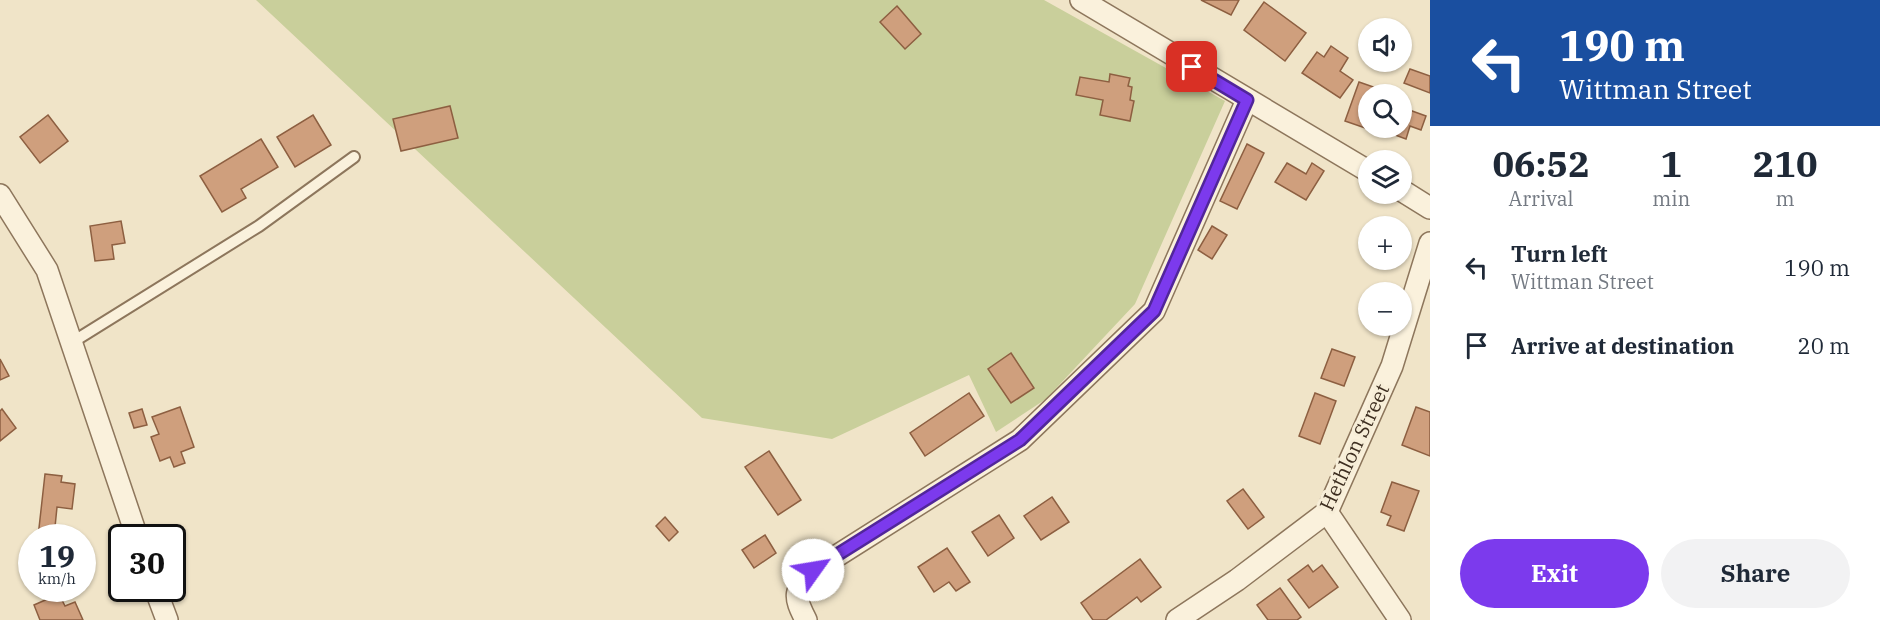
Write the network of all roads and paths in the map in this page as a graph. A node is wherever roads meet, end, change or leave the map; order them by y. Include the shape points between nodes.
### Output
1 (1082, 0) edge
2 (1247, 100) junction
3 (354, 157) dead end
4 (1358, 165) edge
5 (0, 195) edge
6 (1412, 197) edge
7 (1430, 208) edge
8 (1430, 243) edge
9 (70, 343) junction
10 (1327, 512) junction
11 (133, 524) edge
12 (160, 602) edge
13 (167, 620) edge
14 (806, 620) edge
15 (1177, 620) edge
16 (1400, 620) edge

1 - 2 street
2 - 4 street
2 - 14 street via 1154,311 1020,440 813,570 798,586 796,602
3 - 9 lane via 259,226
5 - 9 street via 47,270
6 - 7 street
8 - 10 street, Hethlon Street via 1392,366
9 - 11 street
10 - 15 street, Hethlon Street
10 - 16 street
12 - 13 street

